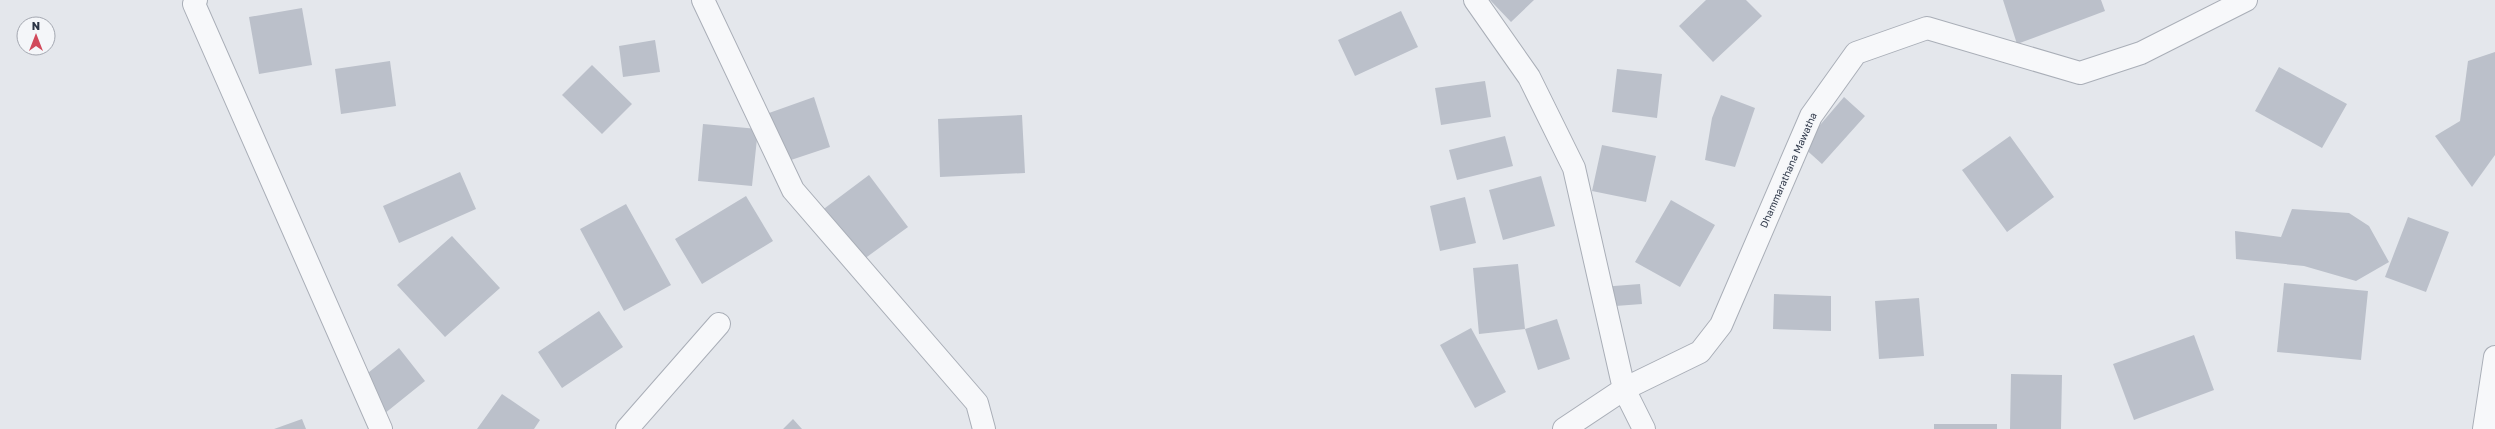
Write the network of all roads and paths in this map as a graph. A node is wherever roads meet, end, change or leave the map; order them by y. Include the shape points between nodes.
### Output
1 (196, 0) edge
2 (703, 0) edge
3 (1475, 0) edge
4 (2246, 0) edge
5 (719, 324) dead end
6 (2495, 357) edge
7 (1624, 390) junction
8 (381, 429) edge
9 (627, 429) edge
10 (984, 429) edge
11 (1564, 429) edge
12 (1644, 429) edge
13 (2484, 429) edge

1 - 8 street via 194,4
2 - 10 street via 793,190 977,403
3 - 7 street via 1529,77 1574,168
4 - 7 street, Dhammarathana Mawatha via 2141,53 2080,73 1927,28 1856,53 1811,116 1721,325 1700,352
5 - 9 street
6 - 13 street
7 - 11 street, Dhammarathana Mawatha
7 - 12 street

